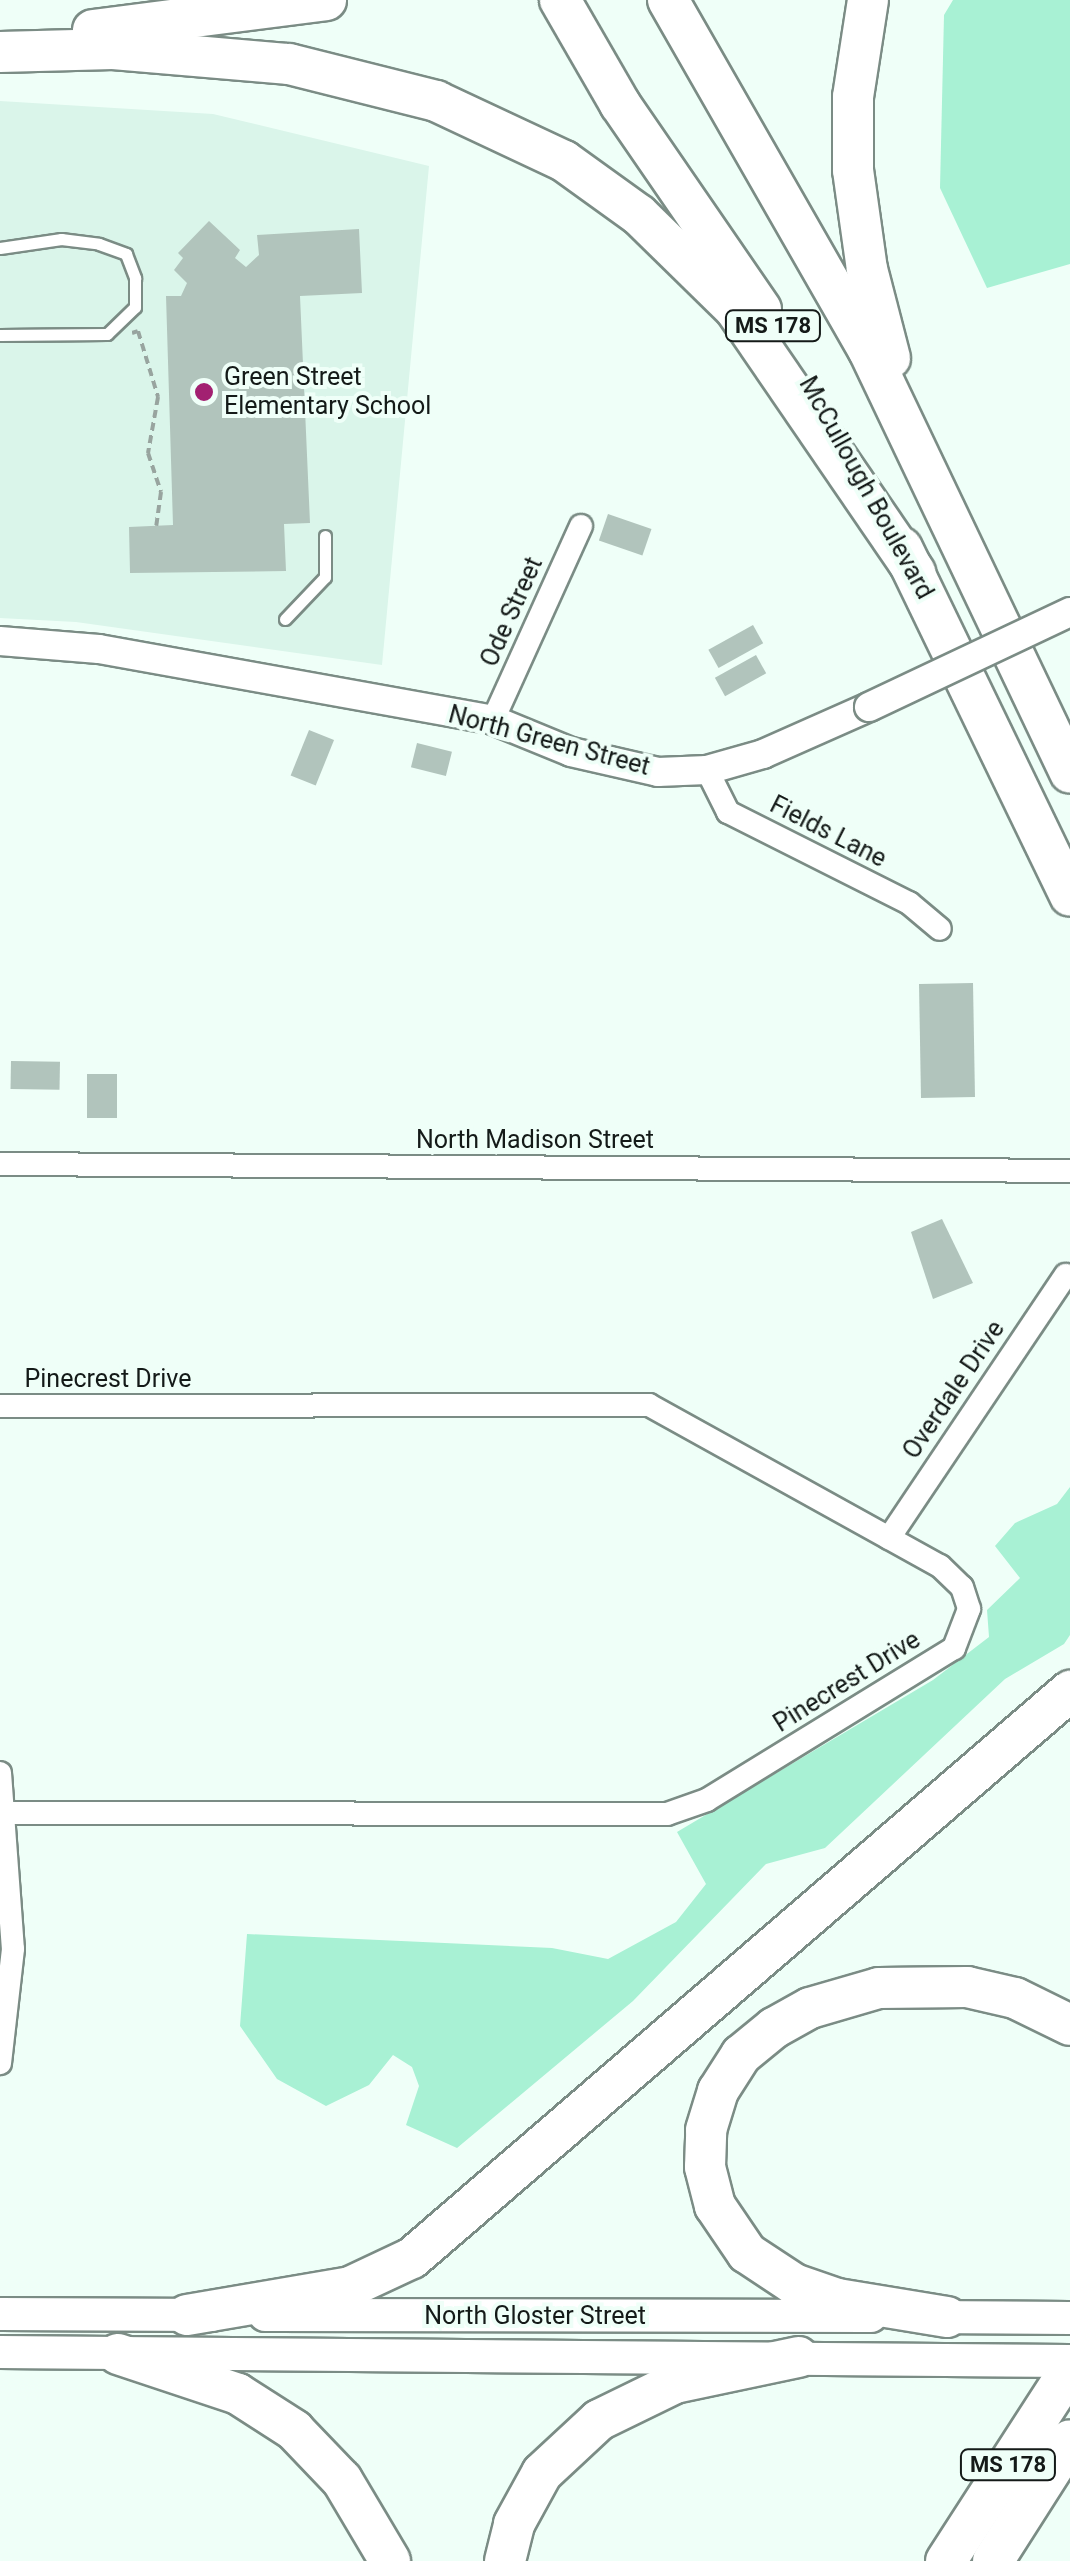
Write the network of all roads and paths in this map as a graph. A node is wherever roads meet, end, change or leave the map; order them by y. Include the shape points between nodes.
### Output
1 (326, 0) edge
2 (668, 0) edge
3 (868, 0) edge
4 (565, 13) edge
5 (0, 42) edge
6 (0, 52) edge
7 (0, 248) edge
8 (0, 335) edge
9 (124, 337) dead end
10 (914, 444) junction
11 (156, 526) dead end
12 (581, 526) dead end
13 (326, 536) dead end
14 (916, 572) junction
15 (1070, 612) edge
16 (285, 619) dead end
17 (0, 640) edge
18 (493, 720) junction
19 (708, 770) junction
20 (1070, 772) edge
21 (1070, 895) edge
22 (940, 929) dead end
23 (0, 1164) edge
24 (1070, 1171) edge
25 (1066, 1274) dead end
26 (0, 1406) edge
27 (888, 1538) junction
28 (1070, 1691) edge
29 (0, 1774) edge
30 (4, 1814) junction
31 (6, 1908) edge
32 (1070, 2025) edge
33 (0, 2063) edge
34 (0, 2314) edge
35 (187, 2315) junction
36 (946, 2316) junction
37 (1070, 2318) edge
38 (0, 2352) edge
39 (118, 2354) junction
40 (798, 2357) junction
41 (1070, 2361) edge
42 (1070, 2369) edge
43 (1070, 2440) edge
44 (390, 2561) edge
45 (505, 2561) edge
46 (946, 2561) edge
47 (993, 2561) edge

1 - 5 highway
2 - 10 highway, MS 178 via 869,350
3 - 10 highway via 854,97 856,204
4 - 14 highway, McCullough Boulevard / MS 178 via 790,354
6 - 14 highway via 130,50 289,64 436,101 564,161 639,214 735,309
7 - 8 lane via 61,239 126,254 135,307 108,334
9 - 11 path via 138,331 158,397 148,453 161,492
10 - 20 highway, MS 178
12 - 18 street, Ode Street
13 - 16 lane via 326,577
14 - 21 highway, McCullough Boulevard / MS 178
15 - 19 street, North Green Street, bridge via 763,754
17 - 18 street, North Green Street via 99,649
18 - 19 street, North Green Street via 622,765
19 - 22 street, Fields Lane via 728,812 909,903
23 - 24 street, North Madison Street
25 - 27 street, Overdale Drive
26 - 27 street, Pinecrest Drive via 637,1403 671,1414
27 - 30 street, Pinecrest Drive via 940,1566 962,1587 969,1620 962,1640 830,1727 681,1811
28 - 35 highway via 412,2258 350,2287
29 - 30 street
30 - 31 street
31 - 33 street via 12,2001
32 - 36 highway via 1015,1998 968,1987 879,1988 810,2008 774,2028 741,2055 718,2091 705,2167 715,2206 747,2253 776,2275 826,2296
34 - 35 main road, North Gloster Street
35 - 36 main road, North Gloster Street
36 - 37 main road, North Gloster Street
38 - 39 main road, North Gloster Street
39 - 40 main road, North Gloster Street
39 - 44 highway via 238,2394 294,2430 342,2480
40 - 41 main road, North Gloster Street
40 - 45 highway via 675,2382 599,2420 542,2473 514,2524
42 - 46 highway, MS 178
43 - 47 highway, MS 178

